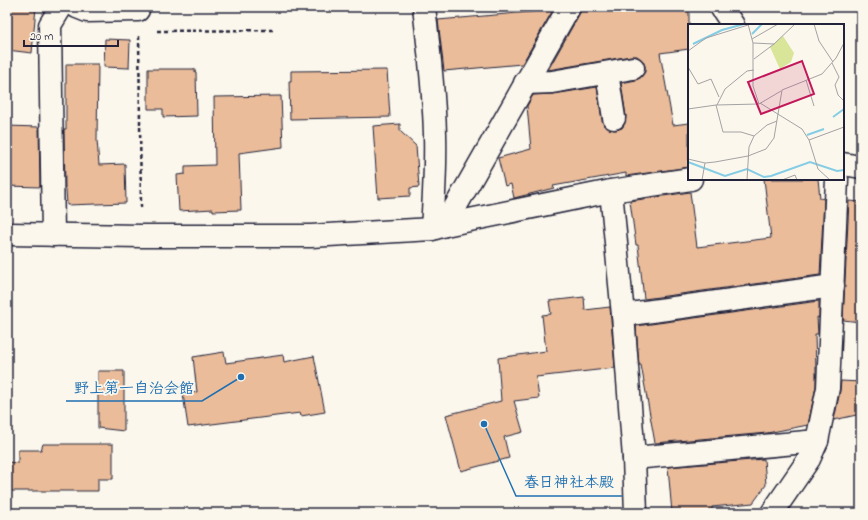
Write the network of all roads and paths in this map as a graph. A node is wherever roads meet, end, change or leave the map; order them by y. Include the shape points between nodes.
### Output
1 (61, 7) edge
2 (77, 7) edge
3 (424, 7) edge
4 (569, 7) edge
5 (721, 7) edge
6 (138, 10) joint
7 (732, 24) edge
8 (276, 30) dead end
9 (139, 32) junction
10 (633, 68) dead end
11 (606, 72) junction
12 (526, 83) junction
13 (614, 118) dead end
14 (844, 164) edge
15 (861, 167) edge
16 (688, 180) edge
17 (838, 180) edge
18 (610, 191) junction
19 (438, 227) junction
20 (7, 234) edge
21 (53, 235) junction
22 (142, 236) junction
23 (833, 286) junction
24 (624, 315) junction
25 (817, 441) junction
26 (634, 458) junction
27 (636, 513) edge
28 (772, 513) edge

1 - 21 street via 50,25
2 - 6 street via 87,10
3 - 19 street via 432,84
4 - 12 street
5 - 7 street
6 - 9 path
8 - 9 path
9 - 22 path
10 - 11 street
11 - 12 street via 552,82
11 - 13 street
12 - 19 street
14 - 15 street
16 - 18 street
17 - 23 street
18 - 19 street
18 - 24 street
19 - 22 street via 311,236
20 - 21 street
21 - 22 street
23 - 24 street
23 - 25 street via 828,388
24 - 26 street
25 - 26 street
25 - 28 street via 809,459
26 - 27 street

